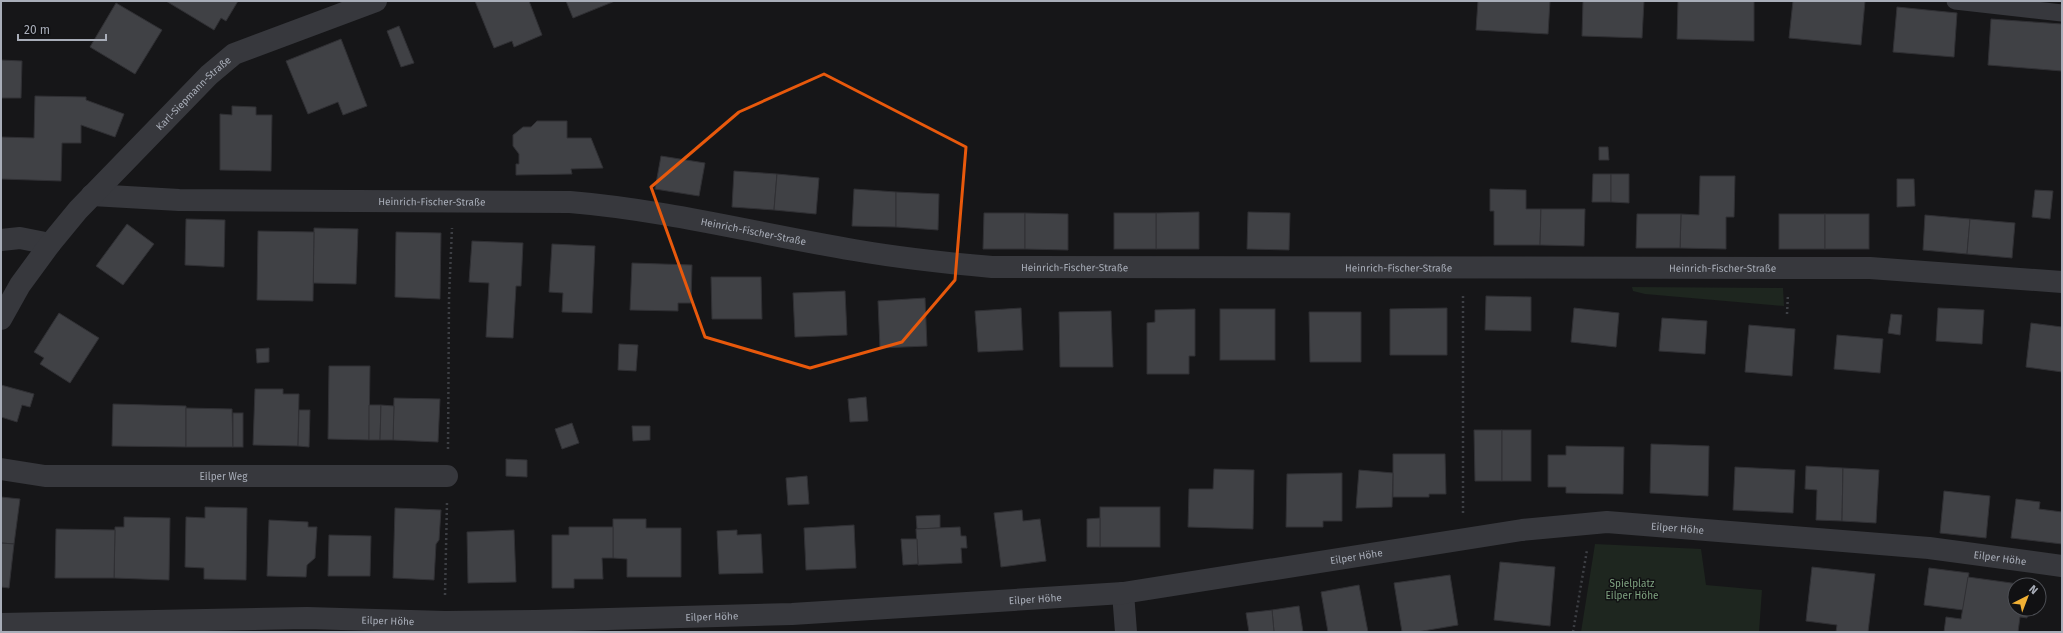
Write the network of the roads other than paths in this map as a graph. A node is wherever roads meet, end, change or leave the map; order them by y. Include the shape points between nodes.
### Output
1 (376, 1) edge
2 (1955, 1) edge
3 (2062, 13) edge
4 (92, 195) junction
5 (1, 240) edge
6 (50, 244) junction
7 (2062, 282) edge
8 (1, 319) edge
9 (1, 468) edge
10 (448, 476) road end
11 (2062, 566) edge
12 (1123, 593) junction
13 (793, 623) edge
14 (1, 624) edge
15 (519, 626) edge
16 (1126, 632) edge

1 - 4 street, Karl-Siepmann-Straße via 234,54 209,75
2 - 3 lane
4 - 6 street, Karl-Siepmann-Straße
4 - 7 street, Heinrich-Fischer-Straße via 179,200 570,202 675,215 854,250 992,267 1870,268
5 - 6 street via 20,238
6 - 8 street, Karl-Siepmann-Straße via 20,285
9 - 10 street, Eilper Weg via 45,476
11 - 12 street, Eilper Höhe via 1929,548 1607,522 1522,530
12 - 13 street, Eilper Höhe
12 - 16 street
13 - 15 street, Eilper Höhe
14 - 15 street, Eilper Höhe via 307,618

